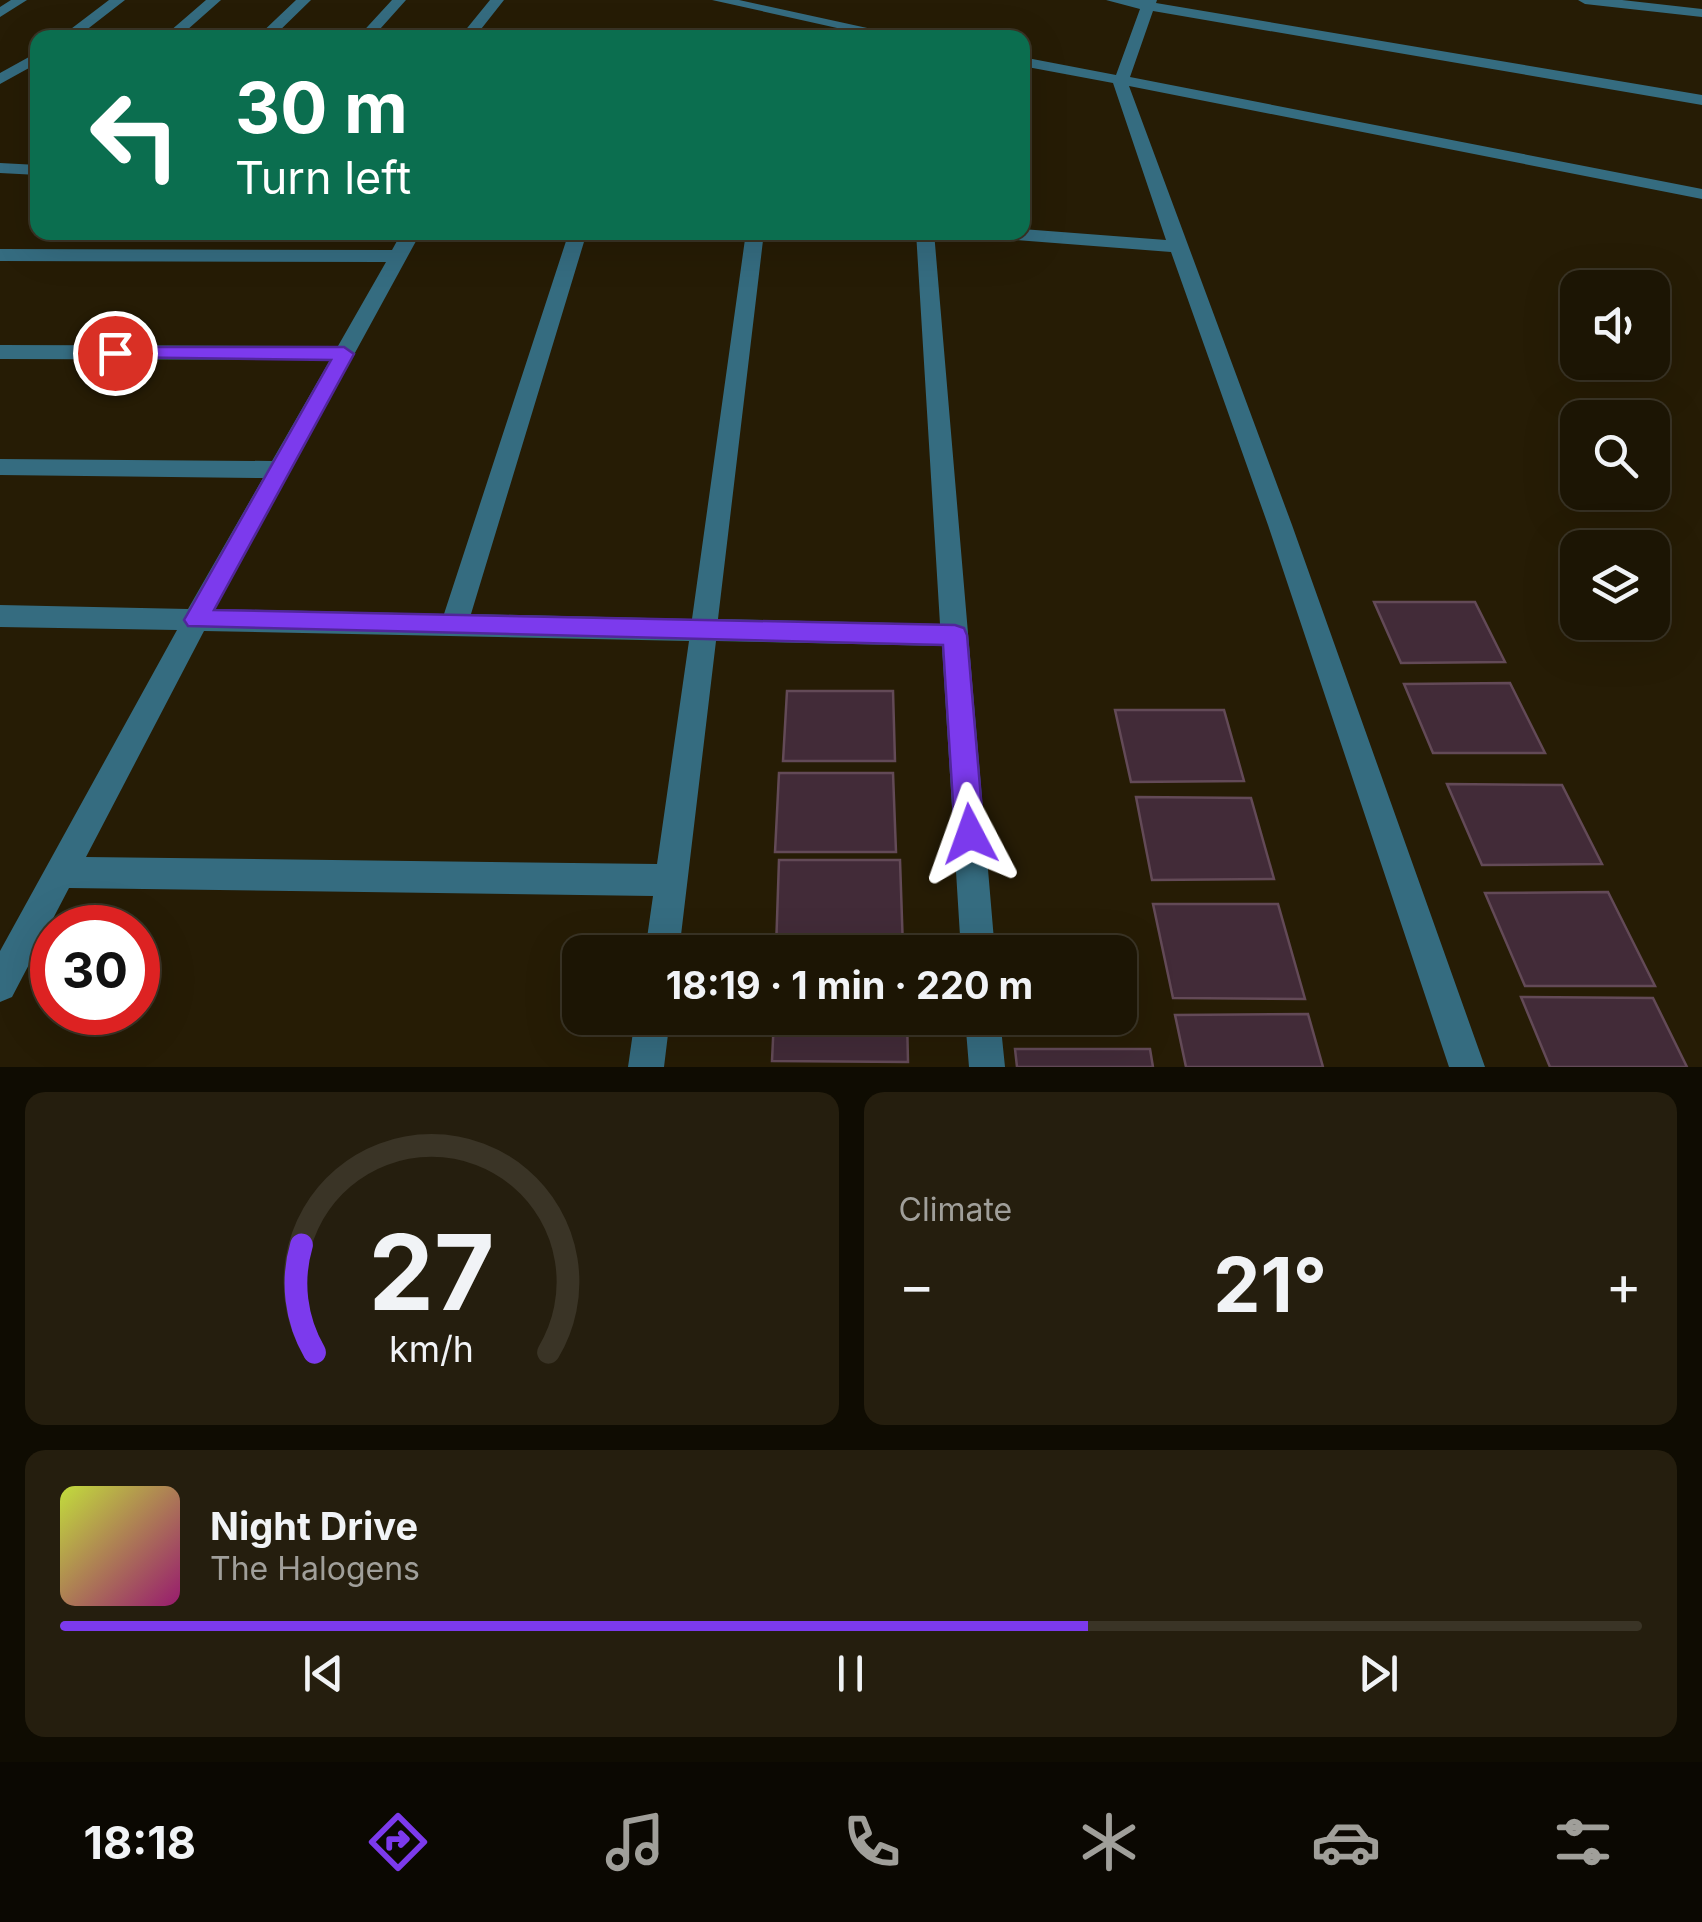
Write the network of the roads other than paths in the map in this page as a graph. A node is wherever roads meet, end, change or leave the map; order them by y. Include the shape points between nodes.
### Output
1 (20, 0) edge
2 (118, 0) edge
3 (214, 0) edge
4 (304, 0) edge
5 (399, 0) edge
6 (497, 0) edge
7 (719, 0) edge
8 (1113, 0) edge
9 (1585, 0) edge
10 (1149, 3) edge
11 (0, 13) edge
12 (1702, 13) edge
13 (77, 30) edge
14 (178, 30) edge
15 (272, 30) edge
16 (371, 30) edge
17 (473, 30) edge
18 (867, 30) edge
19 (30, 61) edge
20 (1030, 63) edge
21 (0, 79) edge
22 (1121, 80) junction
23 (1702, 100) edge
24 (0, 168) edge
25 (30, 170) edge
26 (1702, 194) edge
27 (1030, 235) edge
28 (575, 240) edge
29 (753, 240) edge
30 (925, 240) edge
31 (406, 244) edge
32 (1178, 247) junction
33 (0, 255) edge
34 (0, 352) edge
35 (344, 354) junction
36 (0, 468) edge
37 (280, 470) junction
38 (0, 616) edge
39 (196, 620) junction
40 (454, 626) junction
41 (706, 630) junction
42 (955, 635) junction
43 (61, 872) junction
44 (672, 880) junction
45 (664, 935) edge
46 (977, 935) edge
47 (0, 985) edge
48 (650, 1035) edge
49 (984, 1035) edge
50 (646, 1067) edge
51 (987, 1067) edge
52 (1468, 1067) edge

1 - 11 street
2 - 13 street
3 - 14 street
4 - 15 street
5 - 16 street
6 - 17 street
7 - 18 street
8 - 10 street
9 - 12 street
10 - 22 street
10 - 23 street
19 - 21 street
20 - 22 street
22 - 26 street
22 - 32 street
24 - 25 street
27 - 32 street
28 - 40 street
29 - 41 street
30 - 42 street
31 - 33 street
31 - 35 street
32 - 52 street
34 - 35 street
35 - 37 street
36 - 37 street
37 - 39 street
38 - 39 street
39 - 40 street
39 - 43 street
40 - 41 street
41 - 42 street
41 - 44 street
42 - 46 street
43 - 44 street
43 - 47 street
44 - 45 street
48 - 50 street
49 - 51 street

